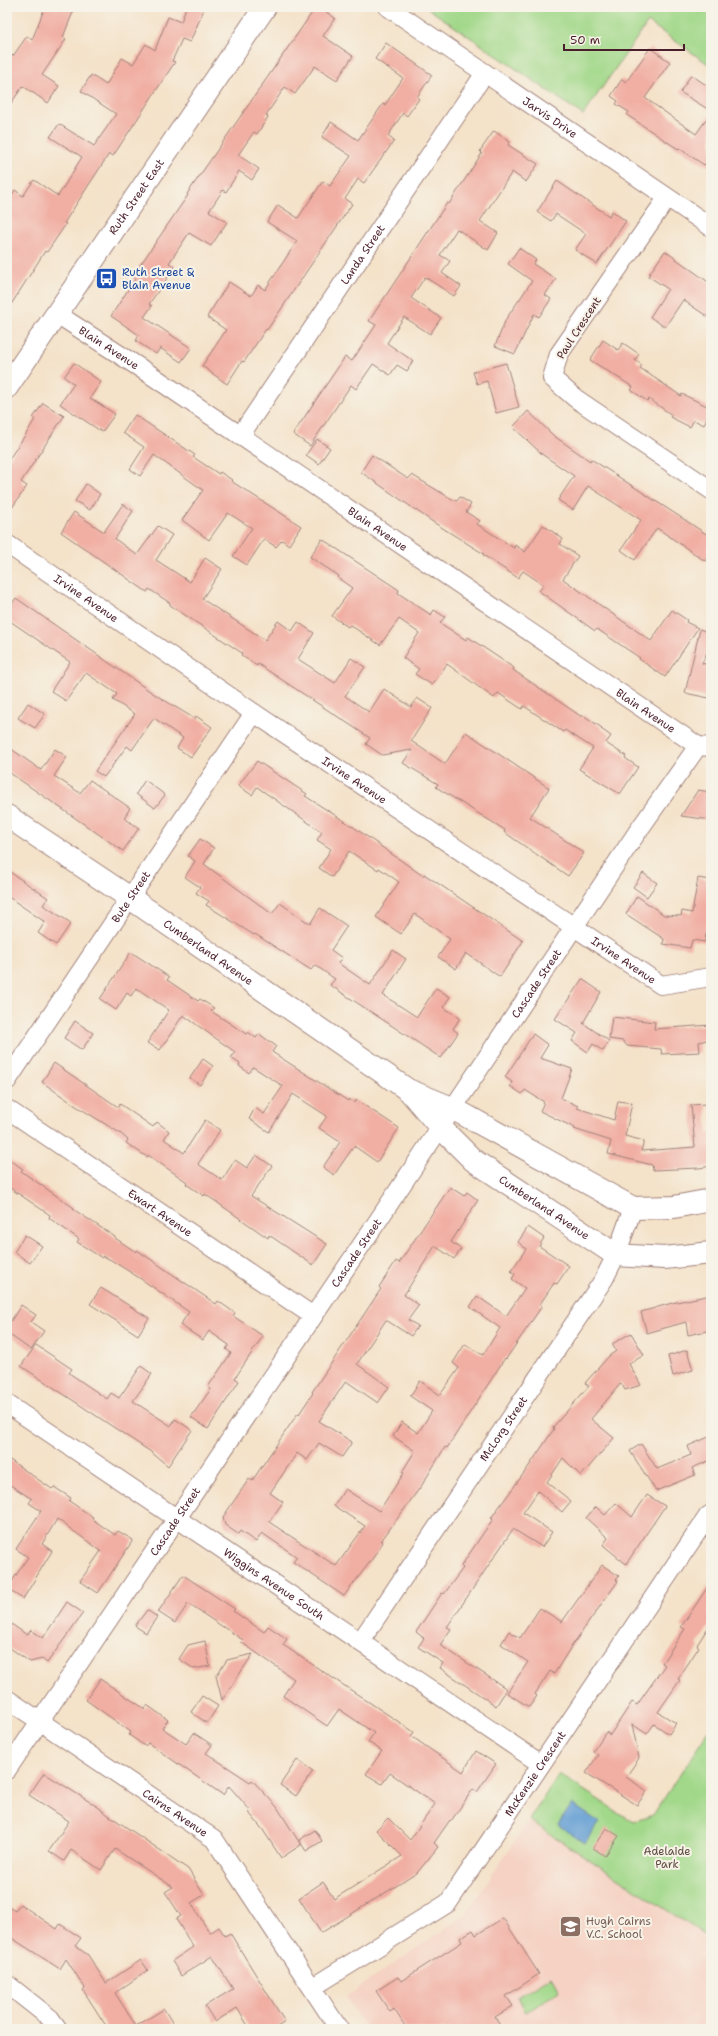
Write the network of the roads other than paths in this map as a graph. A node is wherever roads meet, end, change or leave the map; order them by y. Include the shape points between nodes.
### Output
1 (265, 7) edge
2 (388, 7) edge
3 (485, 73) junction
4 (667, 198) junction
5 (711, 227) edge
6 (57, 314) junction
7 (7, 387) edge
8 (240, 436) junction
9 (711, 490) edge
10 (7, 544) edge
11 (254, 712) junction
12 (705, 746) edge
13 (7, 816) edge
14 (130, 898) junction
15 (573, 927) junction
16 (711, 977) edge
17 (7, 1081) edge
18 (408, 1090) junction
19 (452, 1108) junction
20 (7, 1109) edge
21 (440, 1127) junction
22 (711, 1200) edge
23 (633, 1208) junction
24 (711, 1253) edge
25 (616, 1255) junction
26 (314, 1316) junction
27 (7, 1404) edge
28 (711, 1514) edge
29 (177, 1519) junction
30 (360, 1642) junction
31 (7, 1699) edge
32 (39, 1721) junction
33 (541, 1764) junction
34 (7, 1770) edge
35 (7, 1984) edge
36 (313, 1987) junction
37 (58, 2029) edge
38 (339, 2029) edge

1 - 6 street, Ruth Street East
2 - 3 street, Jarvis Drive
3 - 4 street, Jarvis Drive
3 - 8 street, Landa Street
4 - 5 street, Jarvis Drive
4 - 9 street, Paul Crescent via 559,354 552,378 575,398
6 - 7 street, Ruth Street East
6 - 8 street, Blain Avenue
8 - 12 street, Blain Avenue
10 - 11 street, Irvine Avenue
11 - 14 street, Bute Street
11 - 15 street, Irvine Avenue
12 - 15 street, Cascade Street
13 - 14 street, Cumberland Avenue
14 - 17 street, Bute Street
14 - 18 street, Cumberland Avenue
15 - 16 street, Irvine Avenue via 661,985
15 - 19 street, Cascade Street
18 - 19 street, Cumberland Avenue
18 - 21 street, Cumberland Avenue
19 - 21 street, Cascade Street
19 - 23 street, Cumberland Avenue
20 - 26 street, Ewart Avenue
21 - 25 street, Cumberland Avenue via 473,1160
21 - 26 street, Cascade Street
22 - 23 street via 674,1207
23 - 25 street, McLorg Street
24 - 25 street via 664,1258
25 - 30 street, McLorg Street via 604,1279
26 - 29 street, Cascade Street via 242,1419
27 - 29 street, Wiggins Avenue South
28 - 33 street, McKenzie Crescent
29 - 30 street, Wiggins Avenue South
29 - 32 street, Cascade Street
30 - 33 street, Wiggins Avenue South
31 - 32 street, Cairns Avenue
32 - 34 street, Cascade Street
32 - 36 street, Cairns Avenue via 214,1839
33 - 36 street, McKenzie Crescent via 448,1903
35 - 37 street via 50,2018
36 - 38 street, Cairns Avenue

